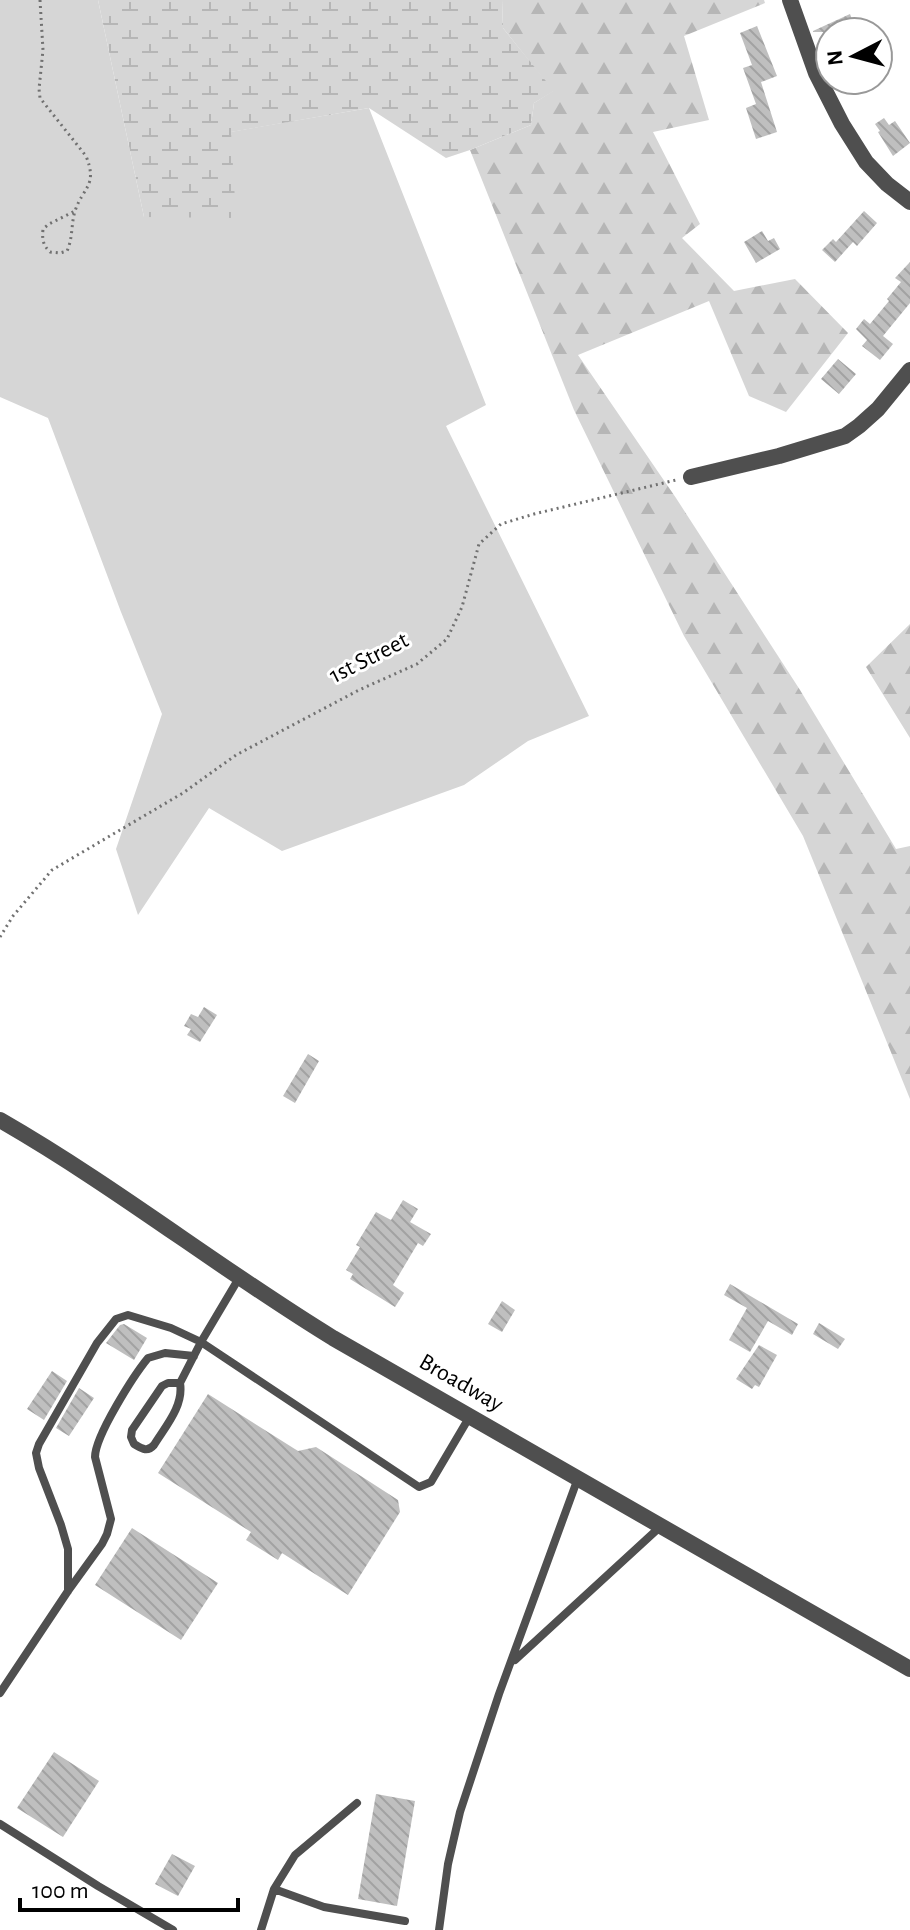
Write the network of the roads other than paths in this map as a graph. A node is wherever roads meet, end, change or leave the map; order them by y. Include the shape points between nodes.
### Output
1 (790, 0) edge
2 (910, 202) edge
3 (910, 370) edge
4 (691, 477) road end
5 (0, 1120) edge
6 (239, 1278) junction
7 (201, 1342) junction
8 (194, 1356) junction
9 (180, 1383) junction
10 (470, 1416) junction
11 (578, 1477) junction
12 (662, 1526) junction
13 (68, 1591) junction
14 (511, 1663) junction
15 (910, 1669) edge
16 (0, 1693) edge
17 (357, 1803) dead end
18 (0, 1824) edge
19 (274, 1889) junction
20 (405, 1921) dead end
21 (173, 1930) edge
22 (261, 1930) edge
23 (439, 1930) edge

1 - 2 street via 816,73 842,124 866,162
3 - 4 street via 878,409 845,436
5 - 6 street, Broadway via 100,1181
6 - 7 lane
6 - 10 street, Broadway
7 - 8 lane
7 - 10 lane via 419,1487 431,1482
7 - 13 lane via 136,1316 116,1319 39,1444 39,1468 68,1549
8 - 9 lane
8 - 13 lane via 165,1353 148,1358 97,1443 95,1457 110,1525
9 - 9 lane via 162,1386 132,1430 134,1444 151,1449 180,1403
10 - 11 street, Broadway
11 - 12 street, Broadway
11 - 14 lane
12 - 14 lane
12 - 15 street, Broadway
13 - 16 lane
14 - 23 lane via 460,1812
17 - 19 lane via 295,1855
18 - 21 lane
19 - 20 lane via 324,1907
19 - 22 lane

